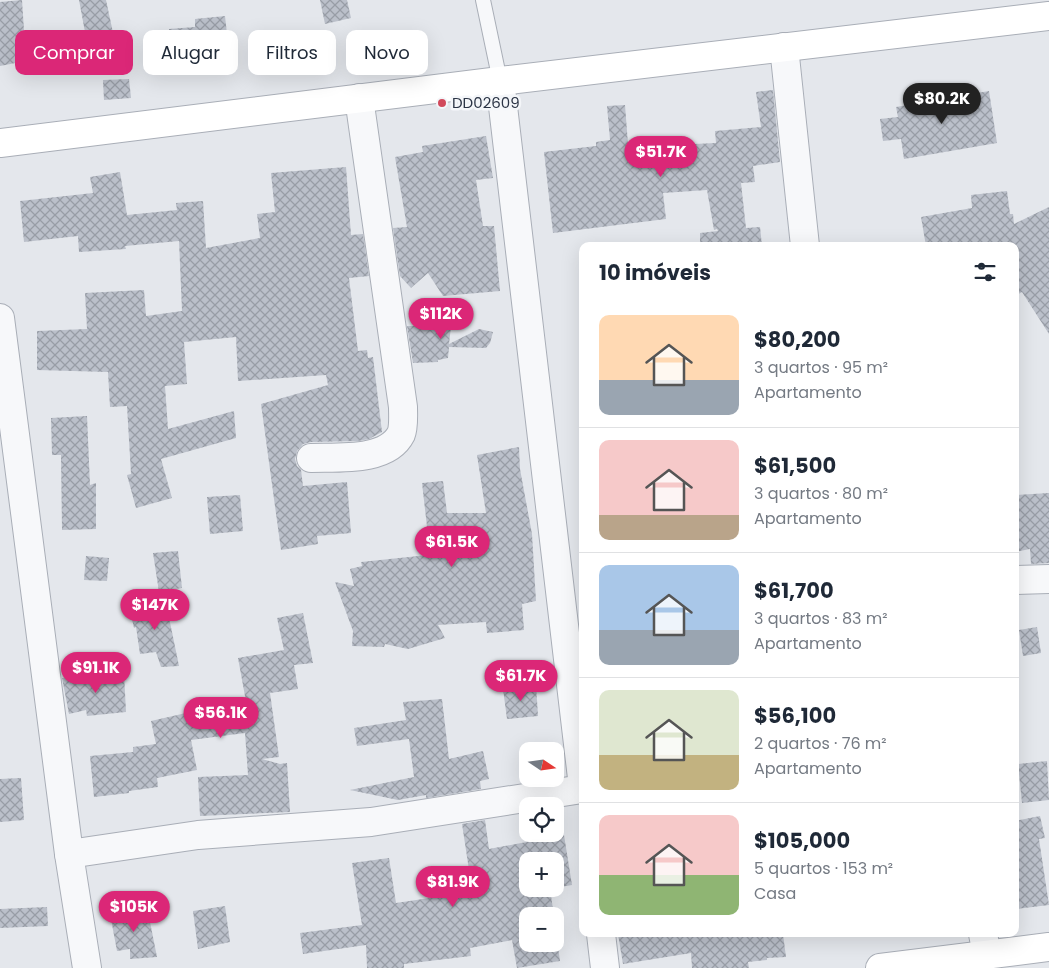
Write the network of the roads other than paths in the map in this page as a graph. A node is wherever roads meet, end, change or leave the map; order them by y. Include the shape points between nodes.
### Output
1 (483, 0) edge
2 (1049, 16) edge
3 (784, 47) junction
4 (500, 81) junction
5 (359, 98) junction
6 (0, 143) edge
7 (805, 242) edge
8 (0, 318) edge
9 (311, 458) dead end
10 (1049, 579) edge
11 (1019, 580) edge
12 (574, 640) edge
13 (579, 726) edge
14 (579, 790) edge
15 (69, 854) junction
16 (601, 937) edge
17 (985, 944) edge
18 (1049, 947) edge
19 (87, 968) edge
20 (605, 968) edge
21 (880, 968) edge

1 - 4 lane
2 - 3 main road
3 - 4 main road
3 - 7 street
4 - 5 main road
4 - 12 street
5 - 6 main road
5 - 9 street via 403,407 401,434 392,445 372,456
8 - 15 street
10 - 11 street
12 - 13 street
14 - 15 street via 372,822 198,835
15 - 19 street
16 - 20 street
17 - 18 main road
17 - 21 main road

